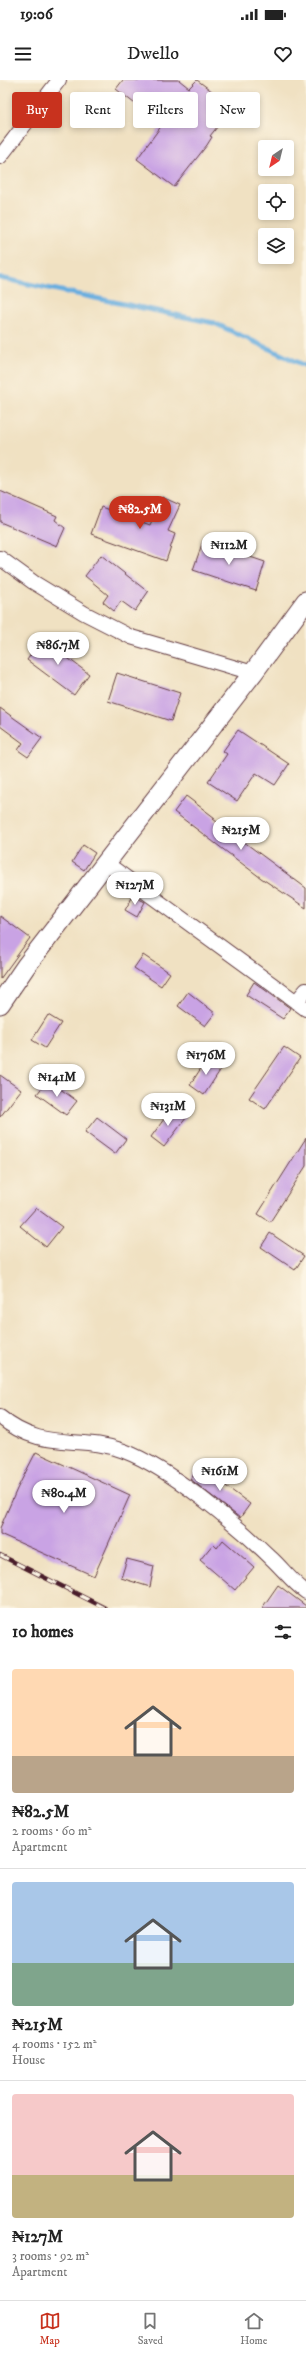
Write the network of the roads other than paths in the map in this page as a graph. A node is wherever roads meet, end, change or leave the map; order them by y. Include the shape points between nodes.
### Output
1 (59, 80) edge
2 (0, 157) edge
3 (0, 558) edge
4 (306, 601) edge
5 (253, 673) junction
6 (106, 863) junction
7 (306, 990) edge
8 (0, 1004) edge
9 (301, 1006) edge
10 (0, 1417) edge
11 (306, 1592) edge

1 - 2 street
3 - 5 street via 33,582 131,637
4 - 5 street
5 - 6 street
6 - 8 street via 26,966
6 - 9 street
7 - 9 street
10 - 11 street via 27,1434 52,1441 98,1445 124,1451 159,1469 235,1526

